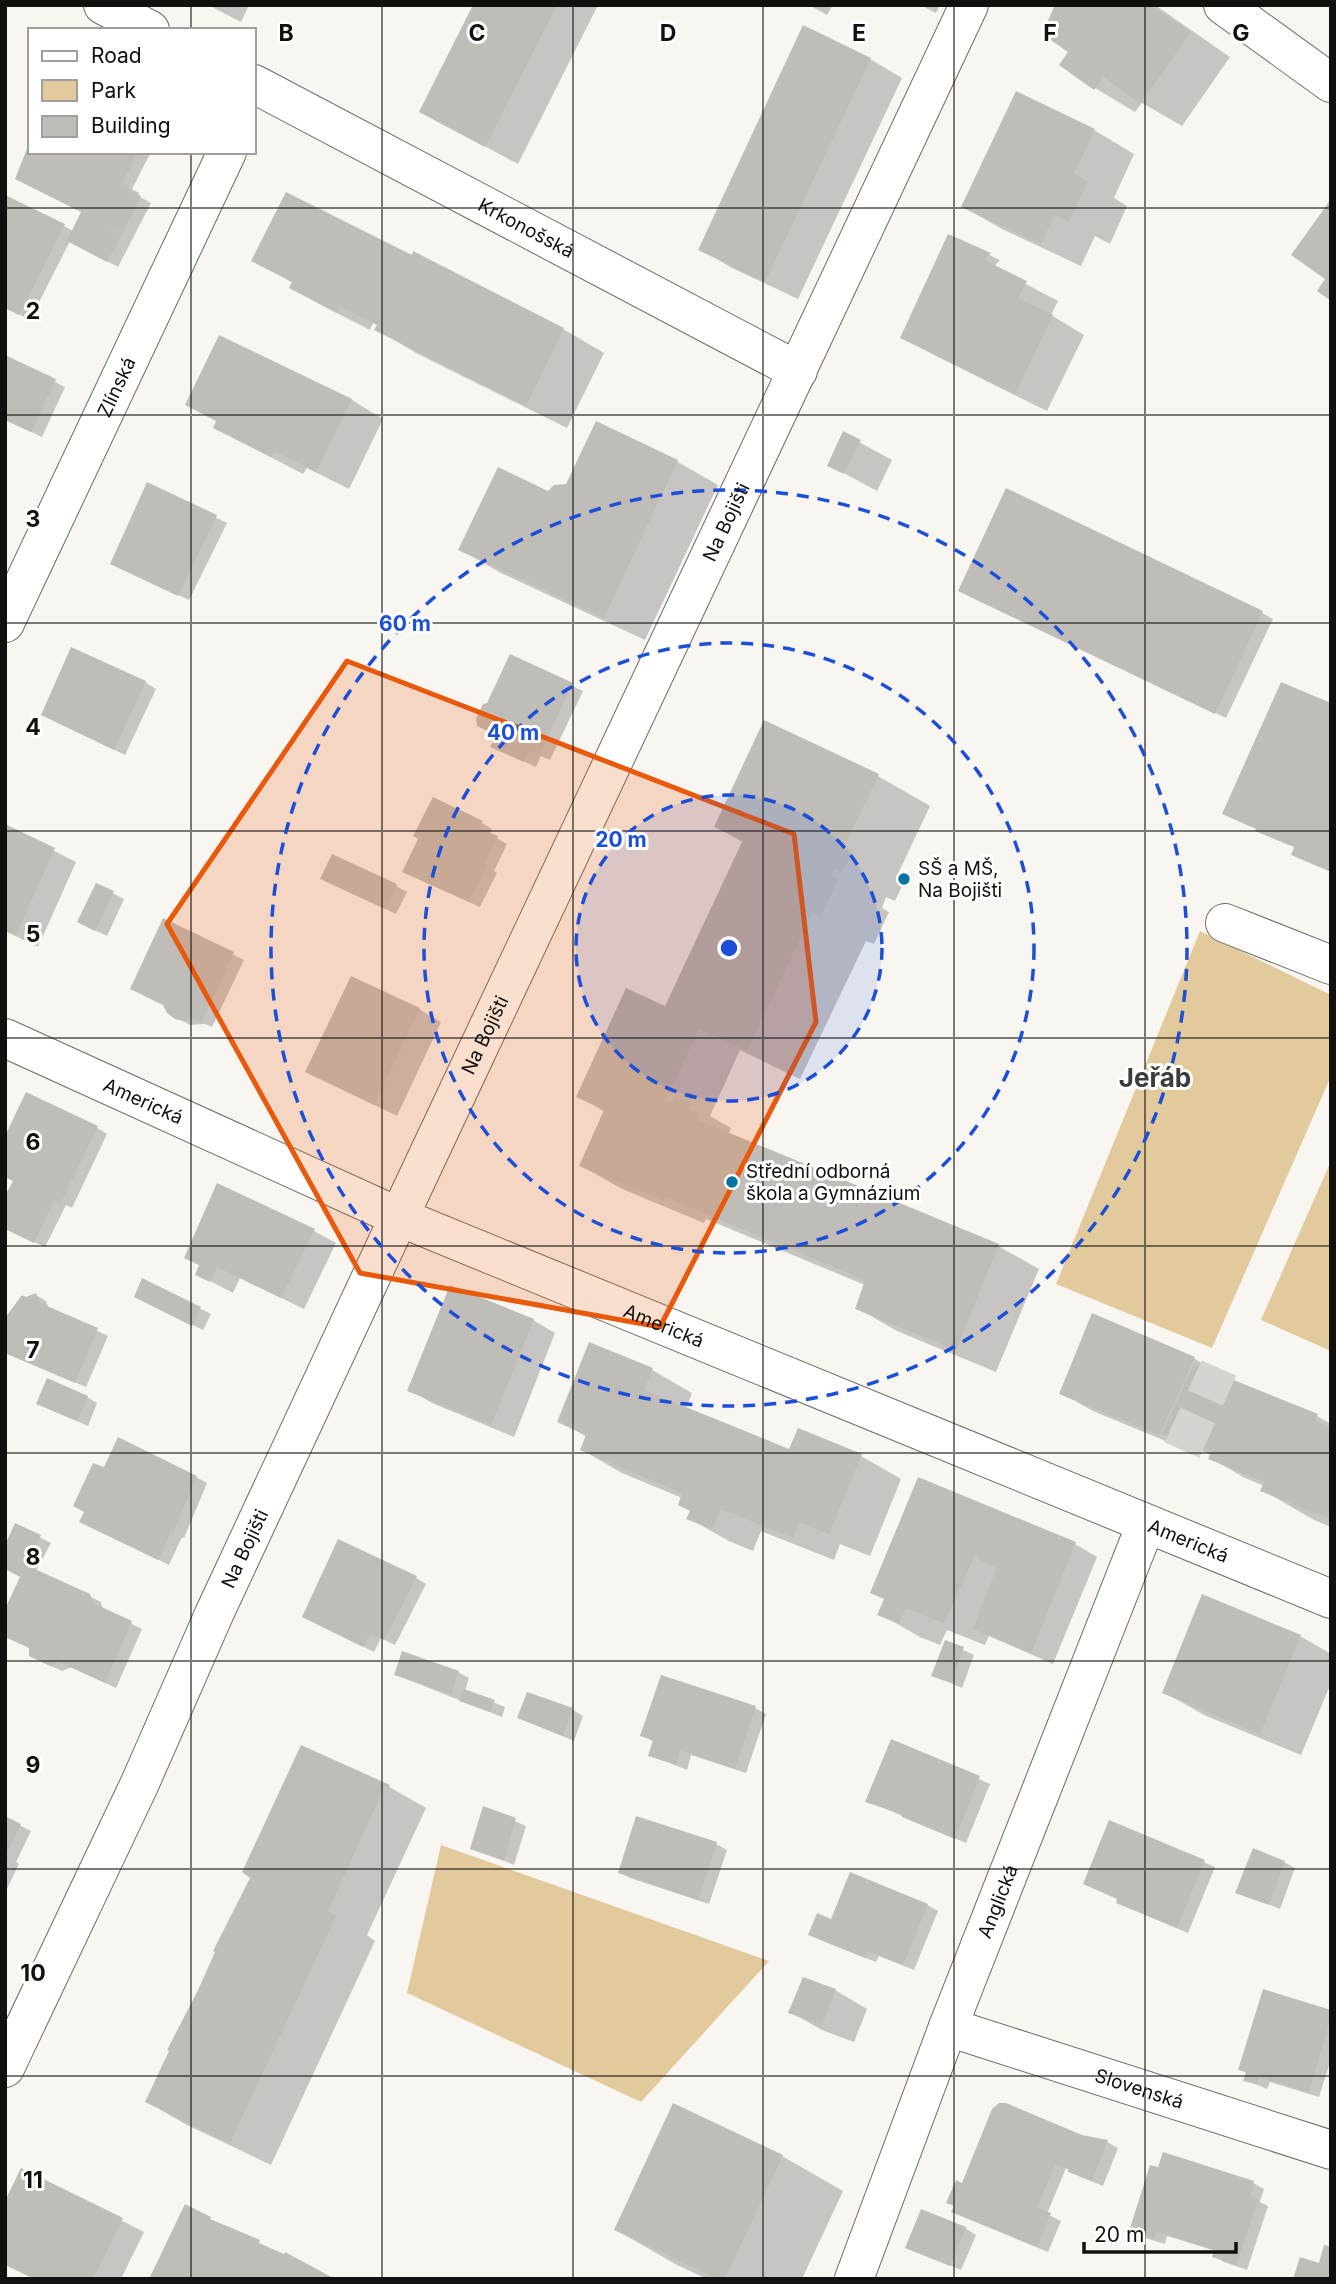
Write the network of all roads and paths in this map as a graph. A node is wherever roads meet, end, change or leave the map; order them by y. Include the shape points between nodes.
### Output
1 (103, 5) edge
2 (969, 5) edge
3 (1223, 5) edge
4 (146, 28) edge
5 (1331, 83) edge
6 (256, 89) edge
7 (226, 154) edge
8 (798, 371) junction
9 (5, 623) edge
10 (1224, 923) dead end
11 (1331, 965) edge
12 (5, 1038) edge
13 (399, 1217) junction
14 (1146, 1524) junction
15 (1331, 1599) edge
16 (948, 2027) junction
17 (5, 2067) edge
18 (1331, 2150) edge
19 (853, 2279) edge

1 - 4 street
2 - 8 street, Na Bojišti
3 - 5 street
6 - 8 street, Krkonošská
7 - 9 street, Zlínská
8 - 13 street, Na Bojišti
10 - 11 street
12 - 13 street, Americká
13 - 14 street, Americká
13 - 17 street, Na Bojišti
14 - 15 street, Americká
14 - 16 street, Anglická
16 - 18 street, Slovenská
16 - 19 street, Anglická

